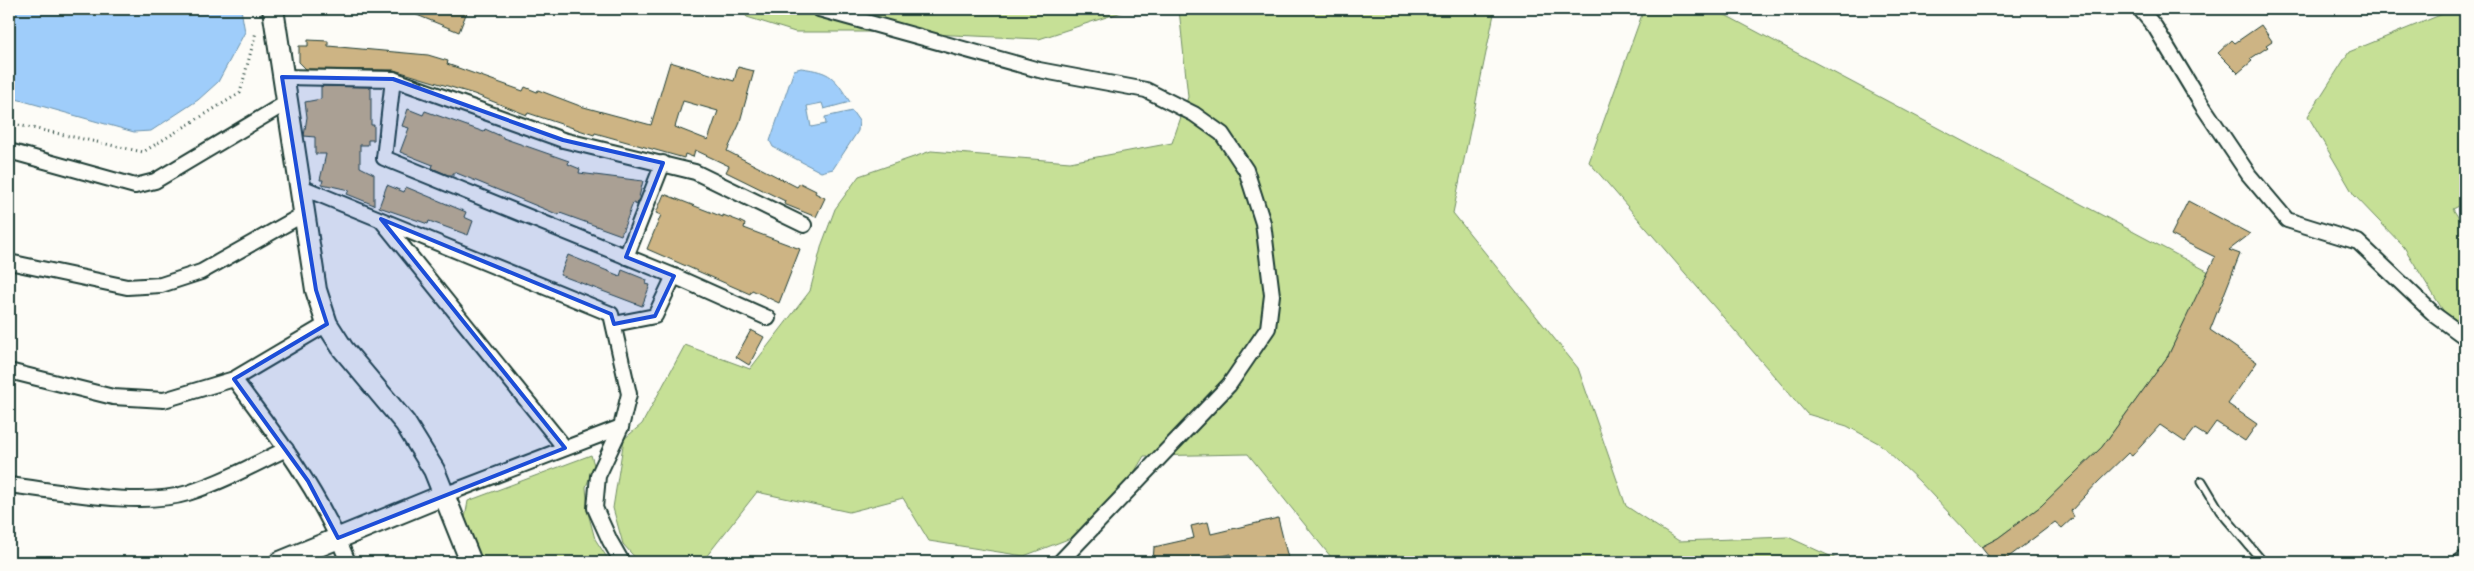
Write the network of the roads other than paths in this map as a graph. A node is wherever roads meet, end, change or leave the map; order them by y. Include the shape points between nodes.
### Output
1 (274, 9) edge
2 (819, 9) edge
3 (2140, 9) edge
4 (282, 77) junction
5 (392, 79) junction
6 (286, 103) junction
7 (9, 150) edge
8 (663, 163) junction
9 (301, 188) junction
10 (304, 214) junction
11 (381, 219) junction
12 (804, 225) dead end
13 (626, 257) junction
14 (9, 262) edge
15 (674, 276) junction
16 (768, 318) dead end
17 (328, 324) junction
18 (614, 324) junction
19 (2465, 336) edge
20 (9, 371) edge
21 (234, 379) junction
22 (621, 427) junction
23 (565, 448) junction
24 (286, 449) junction
25 (2202, 481) dead end
26 (9, 485) edge
27 (444, 495) junction
28 (338, 538) junction
29 (2465, 554) edge
30 (280, 562) edge
31 (348, 562) edge
32 (471, 562) edge
33 (622, 562) edge
34 (1060, 562) edge
35 (2263, 562) edge
36 (2454, 562) edge

1 - 4 street
2 - 34 street via 1039,70 1146,90 1199,117 1222,134 1246,170 1263,223 1272,294 1268,328 1229,384
3 - 19 street via 2155,26 2202,106 2249,175 2287,220 2358,242 2435,315
4 - 5 street
4 - 6 street
5 - 8 street via 563,140
5 - 13 street via 384,158
6 - 7 street via 155,181 135,186
6 - 9 street
8 - 12 street via 695,172
8 - 13 street
9 - 10 street
9 - 11 street
10 - 14 street via 201,272 162,285 127,287
10 - 17 street via 316,290
11 - 18 street via 611,314
11 - 23 street
13 - 15 street
15 - 16 street
15 - 18 street via 655,316
17 - 21 street
17 - 27 street via 343,349 419,443
18 - 22 street via 629,394
20 - 21 street via 113,397 164,400
21 - 24 street
22 - 23 street
22 - 33 street via 598,476 596,508
23 - 27 street
24 - 26 street via 187,493 140,500
24 - 28 street via 308,481
25 - 35 lane via 2220,511
27 - 28 street
27 - 32 street
28 - 30 street
28 - 31 street
29 - 36 lane

